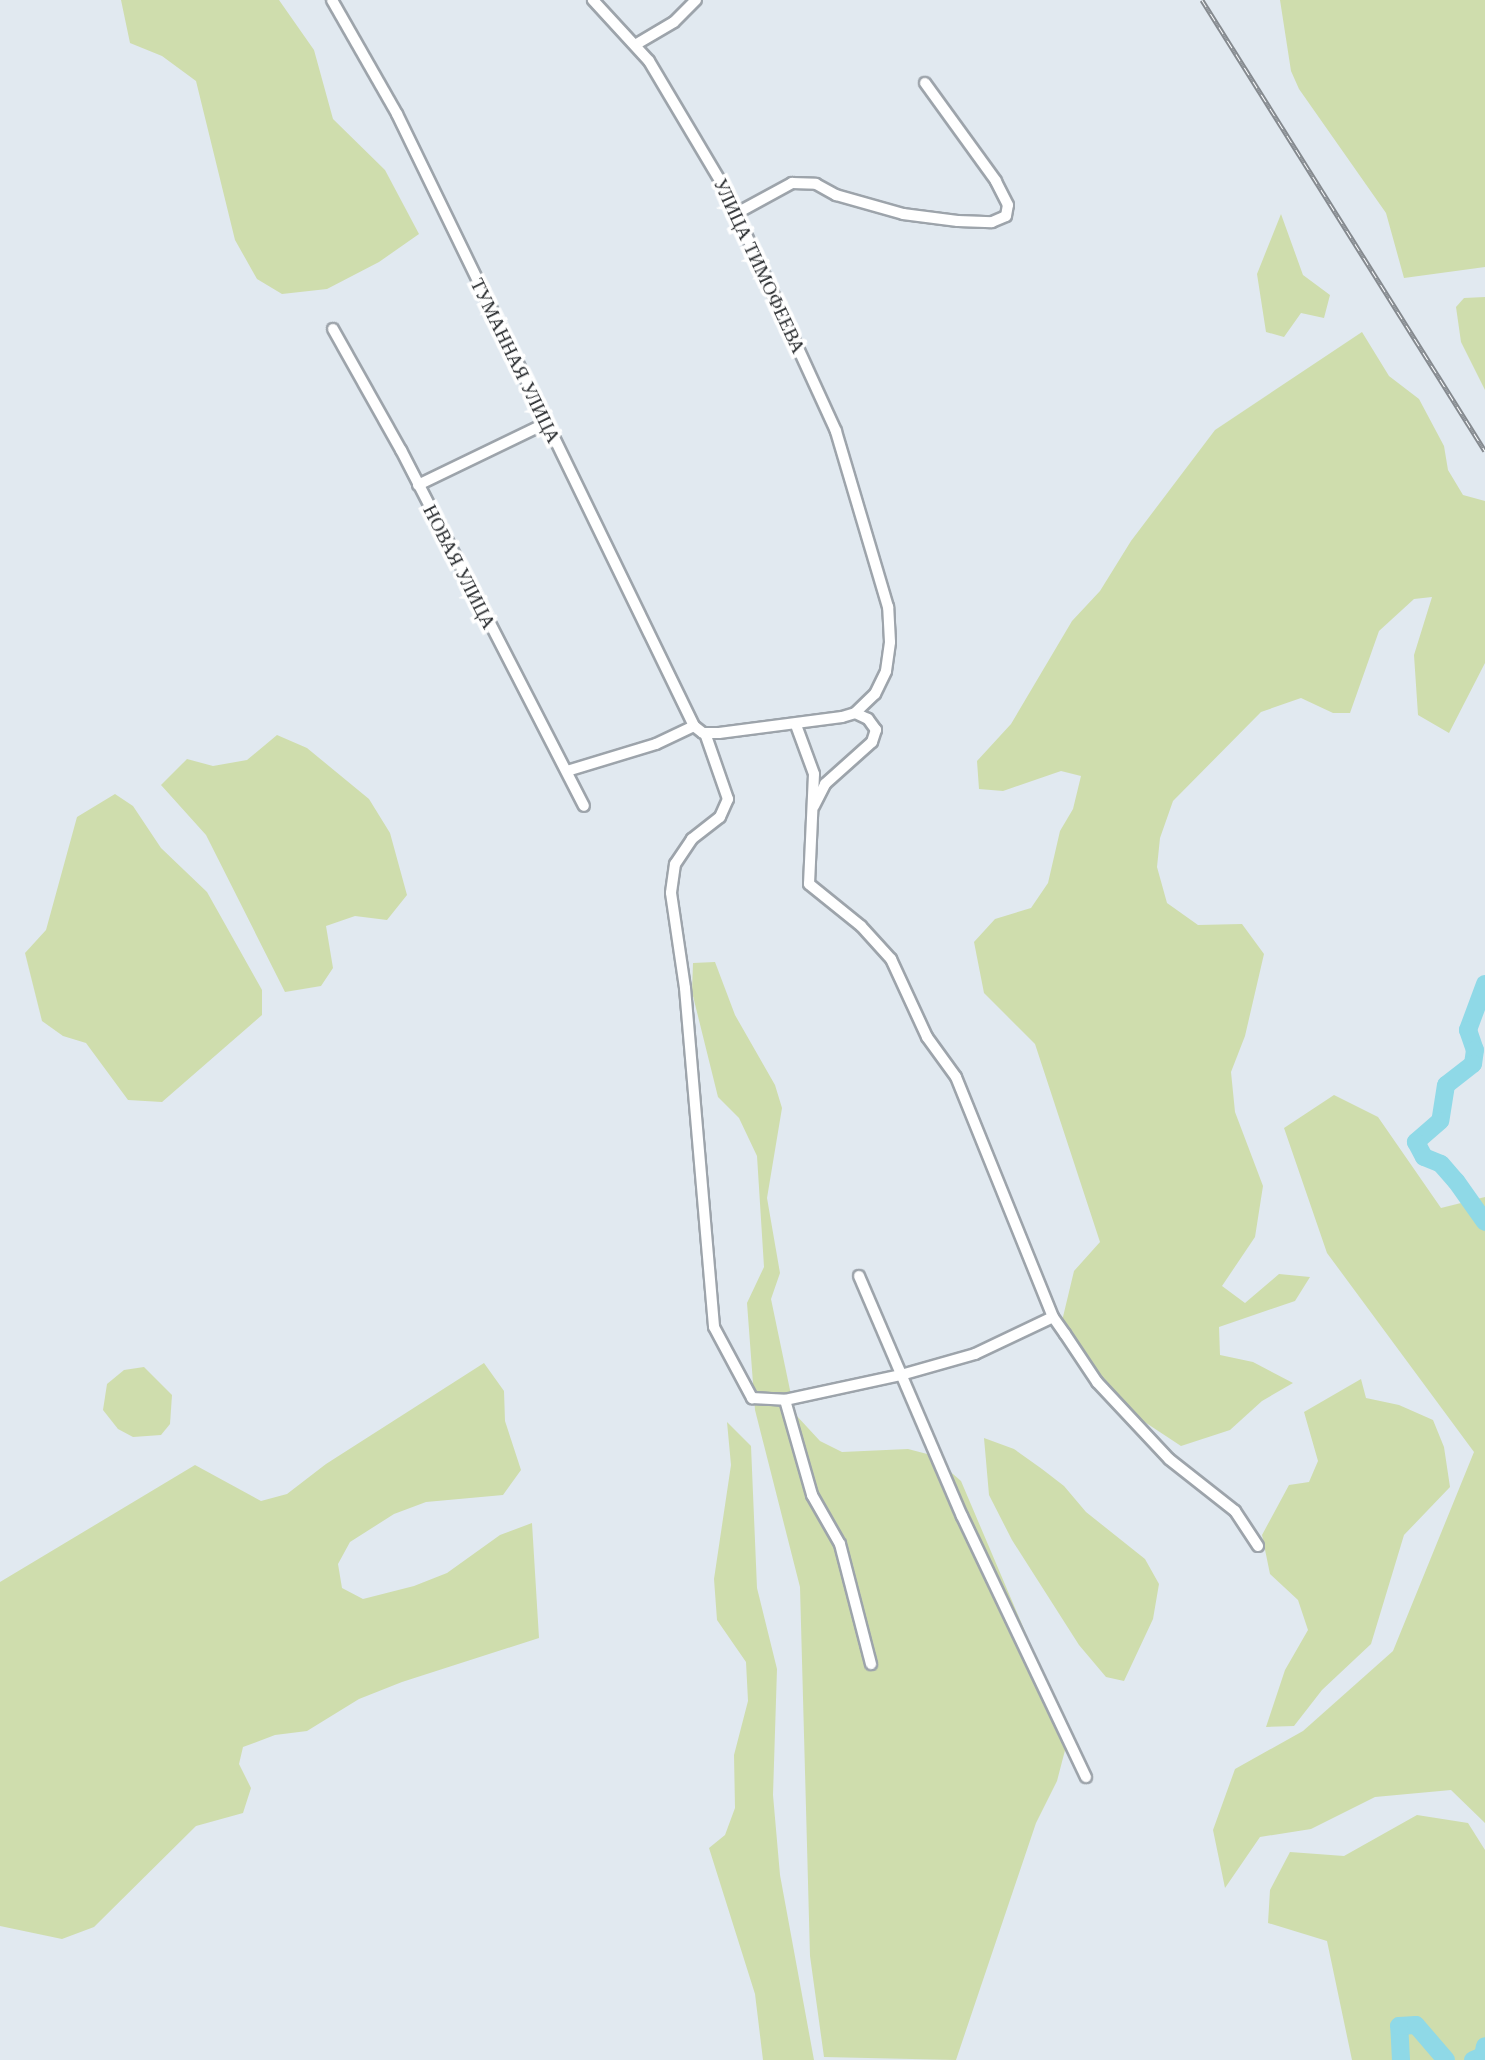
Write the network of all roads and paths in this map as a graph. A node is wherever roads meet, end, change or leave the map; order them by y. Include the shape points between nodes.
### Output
1 (332, 0) edge
2 (593, 0) edge
3 (696, 0) edge
4 (635, 45) junction
5 (925, 83) dead end
6 (737, 213) junction
7 (333, 329) dead end
8 (546, 423) junction
9 (418, 485) junction
10 (855, 713) junction
11 (796, 725) junction
12 (694, 726) junction
13 (705, 733) junction
14 (567, 771) junction
15 (584, 806) dead end
16 (811, 811) junction
17 (859, 1276) dead end
18 (1053, 1317) junction
19 (901, 1375) junction
20 (785, 1400) junction
21 (1258, 1546) dead end
22 (871, 1664) dead end
23 (1086, 1777) dead end

1 - 8 street, ТУМАННАЯ УЛИЦА via 397,114
2 - 4 street, УЛИЦА ТИМОФЕЕВА
3 - 4 street via 674,22
4 - 6 street, УЛИЦА ТИМОФЕЕВА
5 - 6 street via 996,181 1008,205 1006,216 992,222 903,214 836,195 816,184 792,183
6 - 10 street, УЛИЦА ТИМОФЕЕВА via 836,432 888,607 887,664 875,694
7 - 9 street, НОВАЯ УЛИЦА
8 - 9 street
8 - 12 street, ТУМАННАЯ УЛИЦА
9 - 14 street, НОВАЯ УЛИЦА
10 - 11 street
10 - 16 street via 868,719 876,730 872,742 825,784
11 - 13 street
11 - 16 street via 814,774
12 - 13 street
12 - 14 street via 656,744
13 - 20 street via 728,799 720,817 692,839 675,864 671,893 685,988 714,1327 752,1398
14 - 15 street, НОВАЯ УЛИЦА
16 - 18 street via 809,884 861,926 891,959 927,1037 956,1077
17 - 19 street
18 - 19 street via 975,1354
18 - 21 street via 1097,1382 1169,1459 1235,1511
19 - 20 street
19 - 23 street via 962,1516
20 - 22 street via 811,1495 840,1544

